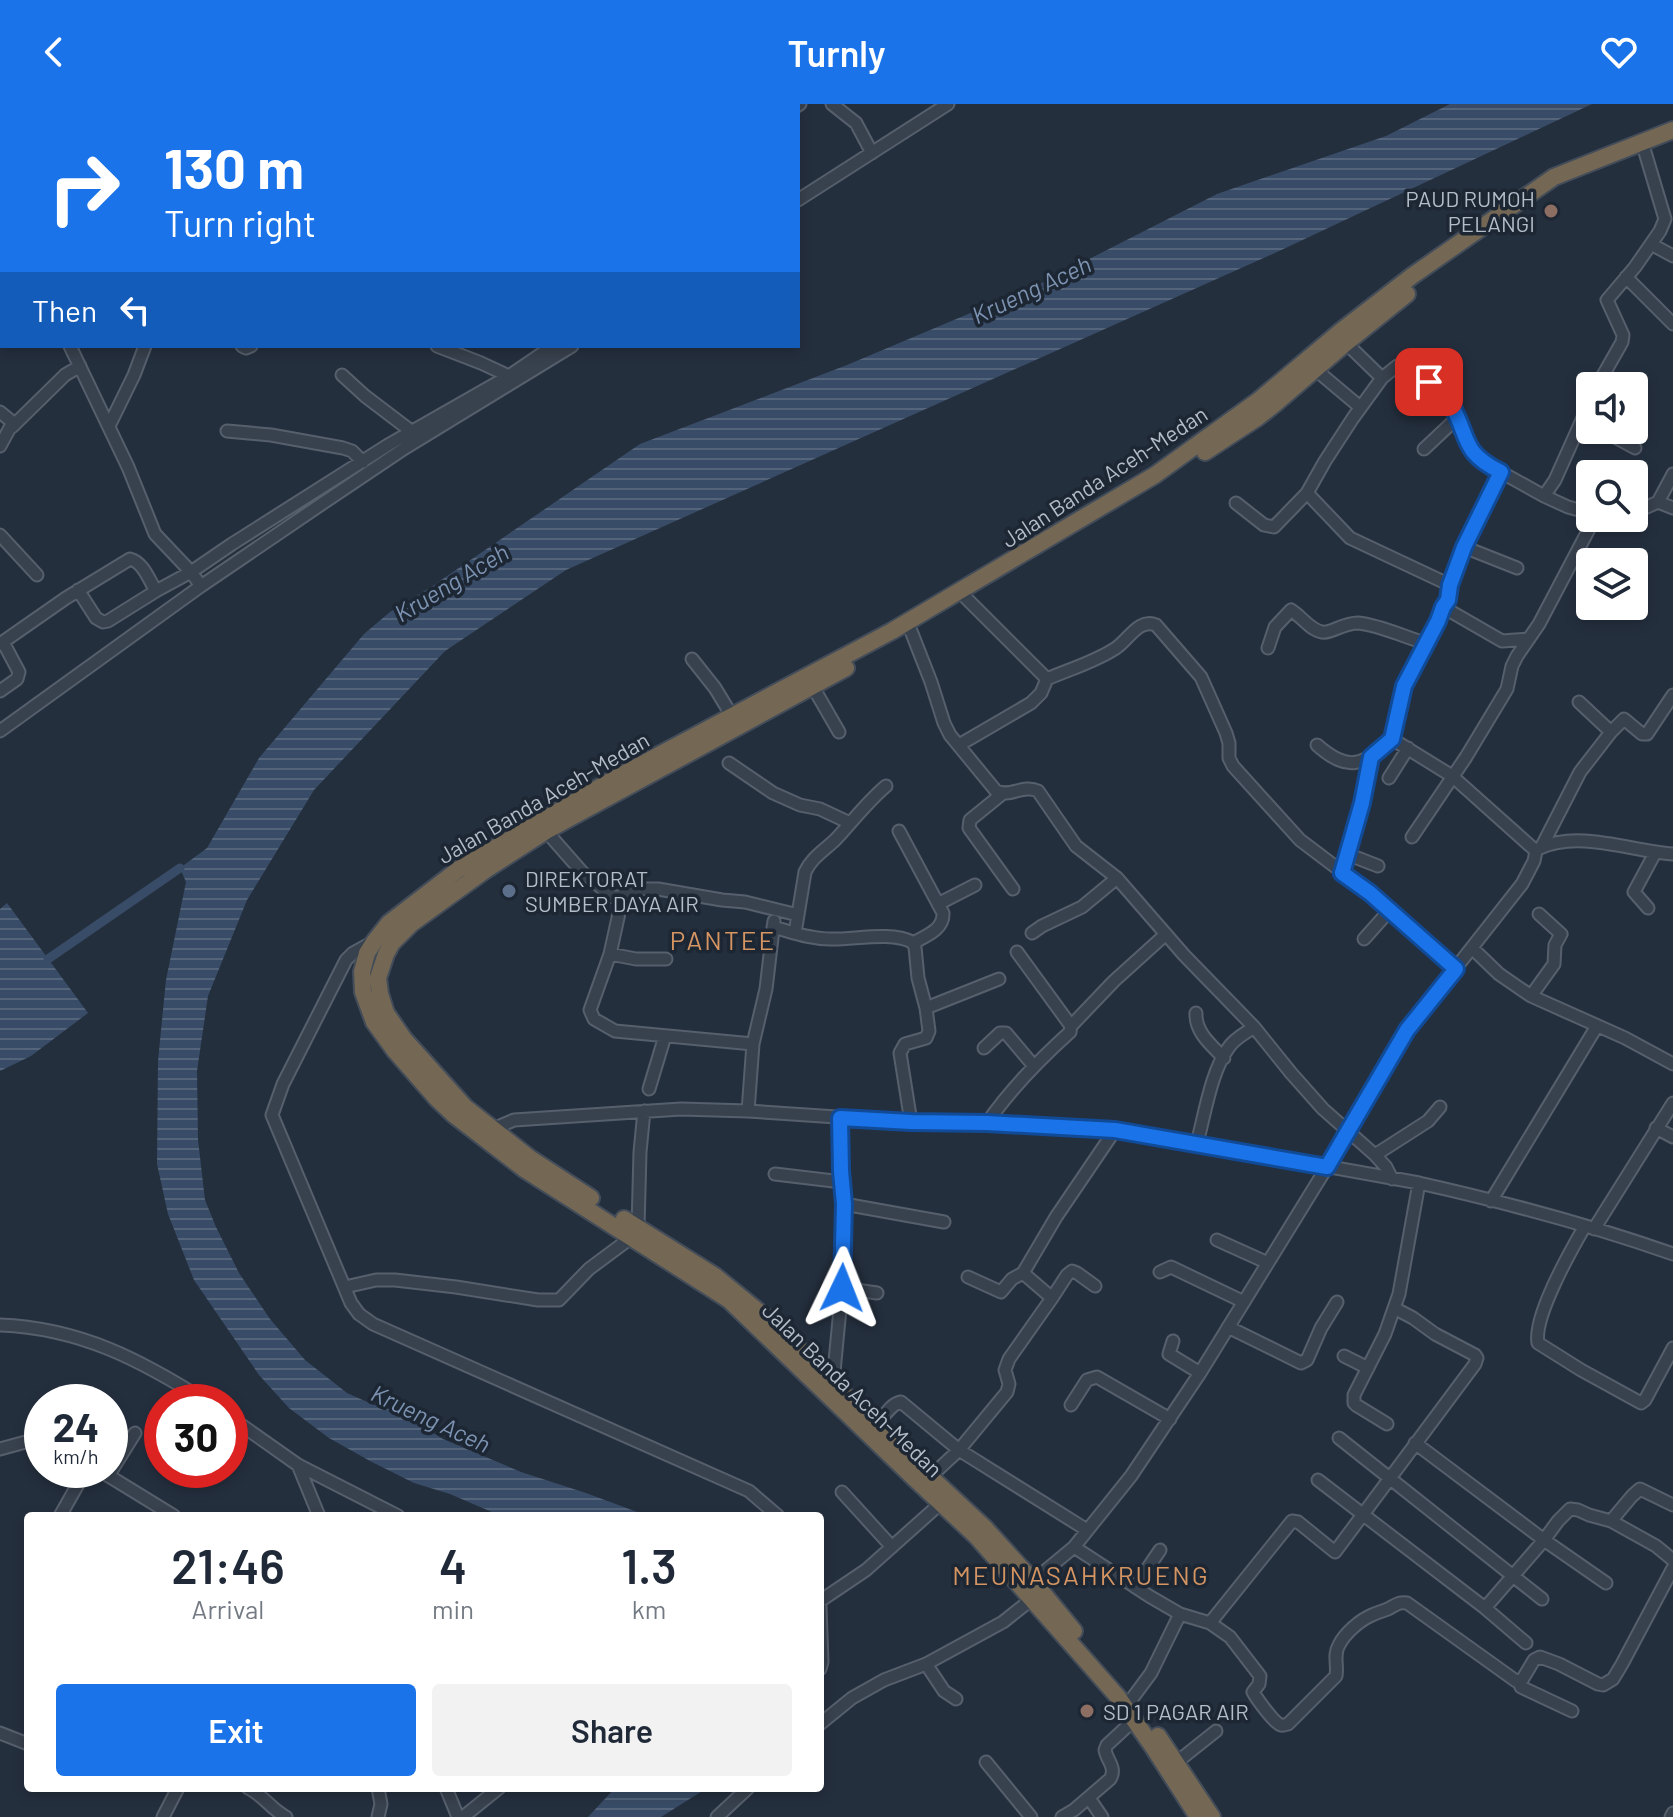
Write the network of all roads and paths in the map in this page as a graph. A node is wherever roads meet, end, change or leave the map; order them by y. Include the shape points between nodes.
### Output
1 (832, 104) edge
2 (948, 104) edge
3 (1673, 130) edge
4 (1673, 140) edge
5 (1645, 152) junction
6 (872, 153) junction
7 (800, 199) edge
8 (1669, 219) edge
9 (1651, 244) junction
10 (1450, 256) junction
11 (1673, 256) edge
12 (1626, 277) junction
13 (1673, 324) edge
14 (1346, 343) junction
15 (71, 348) edge
16 (144, 348) edge
17 (442, 348) edge
18 (550, 348) edge
19 (569, 348) edge
20 (80, 366) junction
21 (1316, 370) junction
22 (1605, 372) edge
23 (342, 375) dead end
24 (509, 376) junction
25 (1382, 378) junction
26 (1360, 407) junction
27 (0, 412) edge
28 (1457, 418) junction
29 (109, 426) junction
30 (12, 427) junction
31 (227, 431) dead end
32 (411, 431) junction
33 (1576, 441) edge
34 (1628, 444) edge
35 (0, 446) edge
36 (1635, 448) dead end
37 (1424, 449) dead end
38 (363, 462) junction
39 (1501, 472) junction
40 (1673, 474) edge
41 (1307, 493) junction
42 (1544, 496) junction
43 (1658, 502) junction
44 (1236, 503) dead end
45 (1648, 507) edge
46 (1673, 508) edge
47 (1576, 510) edge
48 (1587, 532) edge
49 (0, 535) edge
50 (1464, 547) junction
51 (1517, 568) dead end
52 (191, 572) junction
53 (37, 575) dead end
54 (1450, 585) junction
55 (201, 586) junction
56 (78, 590) junction
57 (156, 591) junction
58 (966, 598) junction
59 (1443, 607) junction
60 (911, 631) junction
61 (1528, 639) junction
62 (1, 643) edge
63 (1425, 643) junction
64 (1268, 648) dead end
65 (692, 659) dead end
66 (1047, 679) junction
67 (813, 687) junction
68 (0, 691) edge
69 (1673, 695) edge
70 (1579, 702) dead end
71 (735, 722) junction
72 (0, 731) edge
73 (839, 732) dead end
74 (1611, 732) junction
75 (1392, 739) junction
76 (959, 745) junction
77 (1317, 745) dead end
78 (1408, 748) junction
79 (1371, 757) junction
80 (729, 763) dead end
81 (1452, 776) junction
82 (1389, 778) dead end
83 (886, 786) dead end
84 (1002, 794) junction
85 (850, 823) junction
86 (546, 831) junction
87 (899, 831) dead end
88 (1412, 837) dead end
89 (1539, 848) junction
90 (1655, 853) junction
91 (1347, 854) junction
92 (1673, 854) edge
93 (1378, 866) dead end
94 (1342, 873) junction
95 (1117, 878) junction
96 (975, 885) dead end
97 (1013, 889) dead end
98 (623, 895) junction
99 (938, 904) junction
100 (1648, 908) dead end
101 (776, 910) junction
102 (1389, 911) junction
103 (1539, 914) dead end
104 (798, 915) junction
105 (773, 927) junction
106 (795, 933) junction
107 (1032, 933) dead end
108 (1166, 934) junction
109 (1364, 939) dead end
110 (374, 942) junction
111 (913, 943) junction
112 (1472, 948) junction
113 (1017, 952) dead end
114 (610, 954) junction
115 (666, 959) dead end
116 (1456, 969) junction
117 (999, 979) dead end
118 (1531, 996) junction
119 (926, 1008) junction
120 (1196, 1013) dead end
121 (1071, 1026) junction
122 (1597, 1026) junction
123 (1254, 1027) junction
124 (665, 1036) junction
125 (753, 1044) junction
126 (984, 1048) dead end
127 (1224, 1058) junction
128 (1673, 1064) edge
129 (1033, 1065) junction
130 (649, 1089) dead end
131 (1673, 1103) edge
132 (1440, 1107) dead end
133 (644, 1111) junction
134 (748, 1111) junction
135 (840, 1118) junction
136 (911, 1122) junction
137 (987, 1123) junction
138 (1656, 1128) junction
139 (493, 1129) junction
140 (1115, 1130) junction
141 (1349, 1130) junction
142 (1673, 1137) edge
143 (1197, 1143) junction
144 (1375, 1155) junction
145 (1327, 1167) junction
146 (775, 1174) dead end
147 (1392, 1179) junction
148 (842, 1182) junction
149 (1419, 1183) junction
150 (1491, 1201) junction
151 (844, 1204) junction
152 (944, 1222) dead end
153 (1590, 1228) junction
154 (635, 1232) junction
155 (1217, 1240) dead end
156 (1673, 1254) edge
157 (1268, 1263) junction
158 (1160, 1272) dead end
159 (1023, 1273) junction
160 (968, 1277) dead end
161 (1095, 1286) dead end
162 (345, 1287) junction
163 (842, 1288) junction
164 (877, 1293) dead end
165 (1052, 1298) junction
166 (1244, 1302) junction
167 (1337, 1302) dead end
168 (1394, 1308) junction
169 (0, 1325) edge
170 (1228, 1327) junction
171 (1173, 1341) dead end
172 (1673, 1348) edge
173 (1344, 1356) dead end
174 (1368, 1368) junction
175 (1200, 1373) junction
176 (833, 1382) junction
177 (179, 1384) edge
178 (1071, 1405) dead end
179 (1170, 1419) junction
180 (1387, 1424) dead end
181 (248, 1430) edge
182 (872, 1430) junction
183 (135, 1433) dead end
184 (1339, 1438) dead end
185 (24, 1442) edge
186 (128, 1442) edge
187 (1415, 1443) junction
188 (0, 1449) edge
189 (959, 1450) junction
190 (298, 1465) junction
191 (930, 1477) junction
192 (1391, 1478) junction
193 (1318, 1480) dead end
194 (76, 1488) edge
195 (128, 1488) edge
196 (842, 1492) dead end
197 (941, 1503) junction
198 (1673, 1505) edge
199 (62, 1512) edge
200 (167, 1512) edge
201 (317, 1512) edge
202 (390, 1512) edge
203 (773, 1512) edge
204 (1363, 1514) junction
205 (1611, 1521) junction
206 (1087, 1530) junction
207 (1544, 1540) junction
208 (892, 1547) junction
209 (1074, 1547) junction
210 (1160, 1550) dead end
211 (1673, 1560) edge
212 (1673, 1568) edge
213 (1513, 1576) junction
214 (1033, 1581) junction
215 (1606, 1583) dead end
216 (1135, 1587) junction
217 (1032, 1599) junction
218 (1542, 1599) dead end
219 (824, 1601) edge
220 (1485, 1608) junction
221 (1180, 1614) junction
222 (1210, 1623) junction
223 (1526, 1643) dead end
224 (926, 1664) junction
225 (1519, 1682) junction
226 (956, 1699) dead end
227 (1131, 1700) junction
228 (1572, 1711) dead end
229 (1134, 1720) junction
230 (824, 1721) edge
231 (1216, 1731) dead end
232 (0, 1733) edge
233 (24, 1742) edge
234 (986, 1762) dead end
235 (1177, 1762) junction
236 (176, 1792) edge
237 (256, 1792) edge
238 (379, 1792) edge
239 (448, 1792) edge
240 (494, 1792) edge
241 (744, 1792) edge
242 (1089, 1798) junction
243 (163, 1817) edge
244 (286, 1817) edge
245 (378, 1817) edge
246 (460, 1817) edge
247 (717, 1817) edge
248 (1031, 1817) edge
249 (1062, 1817) edge
250 (1102, 1817) edge
251 (1198, 1817) edge
252 (1212, 1817) edge

1 - 6 street via 856,123
2 - 6 street
3 - 10 highway, Jalan Banda Aceh-Medan via 1554,177
4 - 5 highway, Jalan Banda Aceh-Medan
5 - 8 street
5 - 10 highway, Jalan Banda Aceh-Medan via 1567,181
6 - 7 street
8 - 9 street
9 - 11 street
9 - 12 street
10 - 14 highway, Jalan Banda Aceh-Medan
10 - 71 highway, Jalan Banda Aceh-Medan via 1341,331 1259,400 1155,475
12 - 13 street
12 - 22 street via 1607,300 1623,335
14 - 21 highway, Jalan Banda Aceh-Medan
14 - 25 street
15 - 20 street
16 - 29 street
17 - 24 street
18 - 24 street
19 - 55 street via 405,448
20 - 29 street
20 - 30 street
21 - 26 street
21 - 58 highway, Jalan Banda Aceh-Medan via 1257,418 1132,500
23 - 32 street
24 - 32 street
25 - 26 street
25 - 28 street via 1397,366 1413,369 1445,396
26 - 41 street
27 - 30 street
28 - 37 street
28 - 39 street via 1473,454
29 - 52 street via 155,534
30 - 35 street
31 - 38 street via 343,448
32 - 38 street
33 - 42 street
34 - 36 street
38 - 52 street
39 - 42 street
39 - 50 street
40 - 43 street
41 - 44 street via 1272,528
41 - 54 street via 1350,538
42 - 47 street
43 - 45 street
43 - 46 street
48 - 61 street
49 - 53 street
50 - 51 street
50 - 54 street
52 - 55 street
52 - 57 street
54 - 59 street
55 - 72 street
56 - 57 street via 103,622
56 - 57 street via 130,559 140,564
56 - 62 street
58 - 60 highway, Jalan Banda Aceh-Medan
58 - 66 street
59 - 61 street via 1502,641
59 - 63 street
60 - 67 highway, Jalan Banda Aceh-Medan
60 - 76 street via 944,723
61 - 81 street via 1512,666 1507,689
62 - 68 street via 19,672
63 - 64 street via 1359,623 1323,633 1291,610 1278,621
63 - 75 street via 1404,686
65 - 71 street
66 - 76 street via 1031,703
66 - 94 street via 1108,653 1144,623 1156,625 1201,677 1226,733 1233,766 1300,840
67 - 71 highway, Jalan Banda Aceh-Medan
67 - 73 street
69 - 74 street via 1646,735 1624,719
70 - 74 street
71 - 86 highway, Jalan Banda Aceh-Medan
71 - 110 highway, Jalan Banda Aceh-Medan via 612,780 459,869 389,923
74 - 89 street via 1580,772
75 - 78 street
75 - 79 street
76 - 84 street
77 - 79 street via 1353,763
78 - 81 street
78 - 82 street
79 - 91 street
80 - 85 street via 773,793
81 - 88 street
81 - 89 street
83 - 85 street
84 - 95 street via 1038,791 1076,846
84 - 97 street via 970,820 969,828
85 - 104 street via 809,864
86 - 98 street via 582,872 610,895
86 - 139 highway, Jalan Banda Aceh-Medan via 411,924 392,943 378,978 386,1013 404,1039 465,1107
87 - 99 street
89 - 90 street via 1580,841
89 - 112 street via 1522,884
90 - 92 street
90 - 100 street via 1634,892
91 - 93 street
91 - 94 street
94 - 102 street
95 - 107 street via 1082,907
95 - 108 street
96 - 99 street
98 - 101 street via 658,889
98 - 114 street
99 - 111 street via 943,920
101 - 104 street
101 - 105 street
102 - 109 street
102 - 116 street
103 - 118 street via 1561,934 1554,964
104 - 106 street
105 - 106 street
105 - 125 street
106 - 111 street via 828,939 896,937
108 - 121 street
108 - 123 street
110 - 154 highway, Jalan Banda Aceh-Medan via 362,972 374,1022 437,1099 524,1169
110 - 162 street via 353,953 343,966 272,1115
111 - 119 street
112 - 116 street
112 - 118 street
113 - 121 street
114 - 115 street
114 - 124 street via 590,1010 594,1019 615,1031
116 - 141 street via 1407,1030
117 - 119 street
118 - 122 street
119 - 136 street via 929,1035 905,1044 900,1053
120 - 127 street via 1198,1027
121 - 129 street
122 - 128 street
122 - 150 street
123 - 127 street via 1229,1046
123 - 141 street via 1323,1109
124 - 125 street
124 - 130 street
125 - 134 street
126 - 129 street via 1006,1033
127 - 143 street
129 - 137 street
131 - 138 street
132 - 144 street via 1428,1121
133 - 134 street
133 - 139 street via 514,1120
133 - 154 street
134 - 135 street
135 - 136 street
135 - 148 street
136 - 137 street
137 - 140 street
138 - 142 street
138 - 153 street
139 - 154 highway, Jalan Banda Aceh-Medan
140 - 143 street
140 - 159 street
141 - 144 street
141 - 145 street
143 - 145 street
144 - 147 street
145 - 147 street
145 - 157 street
146 - 148 street
147 - 149 street
148 - 151 street
149 - 150 street
149 - 168 street
150 - 153 street
151 - 152 street
151 - 163 street
153 - 156 street
153 - 172 street via 1569,1253 1549,1296 1538,1343 1641,1403
154 - 162 street via 559,1300 395,1280
154 - 176 highway, Jalan Banda Aceh-Medan via 715,1276
154 - 182 highway, Jalan Banda Aceh-Medan via 729,1300
155 - 157 street
157 - 166 street
158 - 166 street via 1171,1267
159 - 160 street via 1001,1292
159 - 165 street
161 - 165 street via 1072,1271
162 - 203 street via 359,1314 373,1324 726,1480
163 - 164 street
163 - 176 street
165 - 189 street via 1009,1359 1007,1392
166 - 170 street
167 - 170 street via 1301,1363
168 - 174 street
168 - 187 street via 1477,1358
169 - 177 street via 65,1333 128,1356
170 - 175 street
171 - 175 street via 1169,1354
173 - 174 street
174 - 180 street via 1354,1403
175 - 179 street
176 - 182 highway, Jalan Banda Aceh-Medan
178 - 179 street via 1087,1380 1097,1377
179 - 206 street
181 - 190 street
182 - 189 street via 901,1402
182 - 191 highway, Jalan Banda Aceh-Medan
182 - 197 highway, Jalan Banda Aceh-Medan
183 - 186 street
184 - 192 street
185 - 188 street
187 - 192 street
187 - 207 street
189 - 191 street
189 - 206 street
190 - 201 street
190 - 202 street
191 - 214 highway, Jalan Banda Aceh-Medan
192 - 204 street
192 - 213 street
193 - 204 street
194 - 199 street
195 - 200 street
196 - 208 street
197 - 208 street
197 - 217 highway, Jalan Banda Aceh-Medan
198 - 205 street via 1640,1489
204 - 220 street
204 - 222 street via 1335,1552 1292,1521
205 - 207 street via 1570,1509
205 - 211 street
206 - 209 street
207 - 213 street
207 - 215 street
208 - 219 street
209 - 214 street
209 - 216 street
210 - 216 street
212 - 225 street via 1609,1683 1598,1684 1540,1657
213 - 218 street
213 - 220 street
214 - 227 highway, Jalan Banda Aceh-Medan
216 - 221 street
217 - 224 street via 1003,1622
217 - 229 highway, Jalan Banda Aceh-Medan
220 - 223 street
221 - 222 street
221 - 227 street via 1151,1673
222 - 225 street via 1250,1660 1260,1676 1253,1692 1282,1725 1336,1676 1338,1646 1356,1626 1400,1602
224 - 226 street
224 - 230 street via 884,1680
225 - 228 street
227 - 235 highway, Jalan Banda Aceh-Medan
229 - 242 street via 1107,1745 1113,1774
229 - 251 highway, Jalan Banda Aceh-Medan
231 - 235 street
232 - 233 street
234 - 248 street
235 - 252 highway, Jalan Banda Aceh-Medan
236 - 243 street
237 - 244 street
238 - 245 street
239 - 246 street
240 - 246 street
241 - 247 street
242 - 249 street
242 - 250 street

